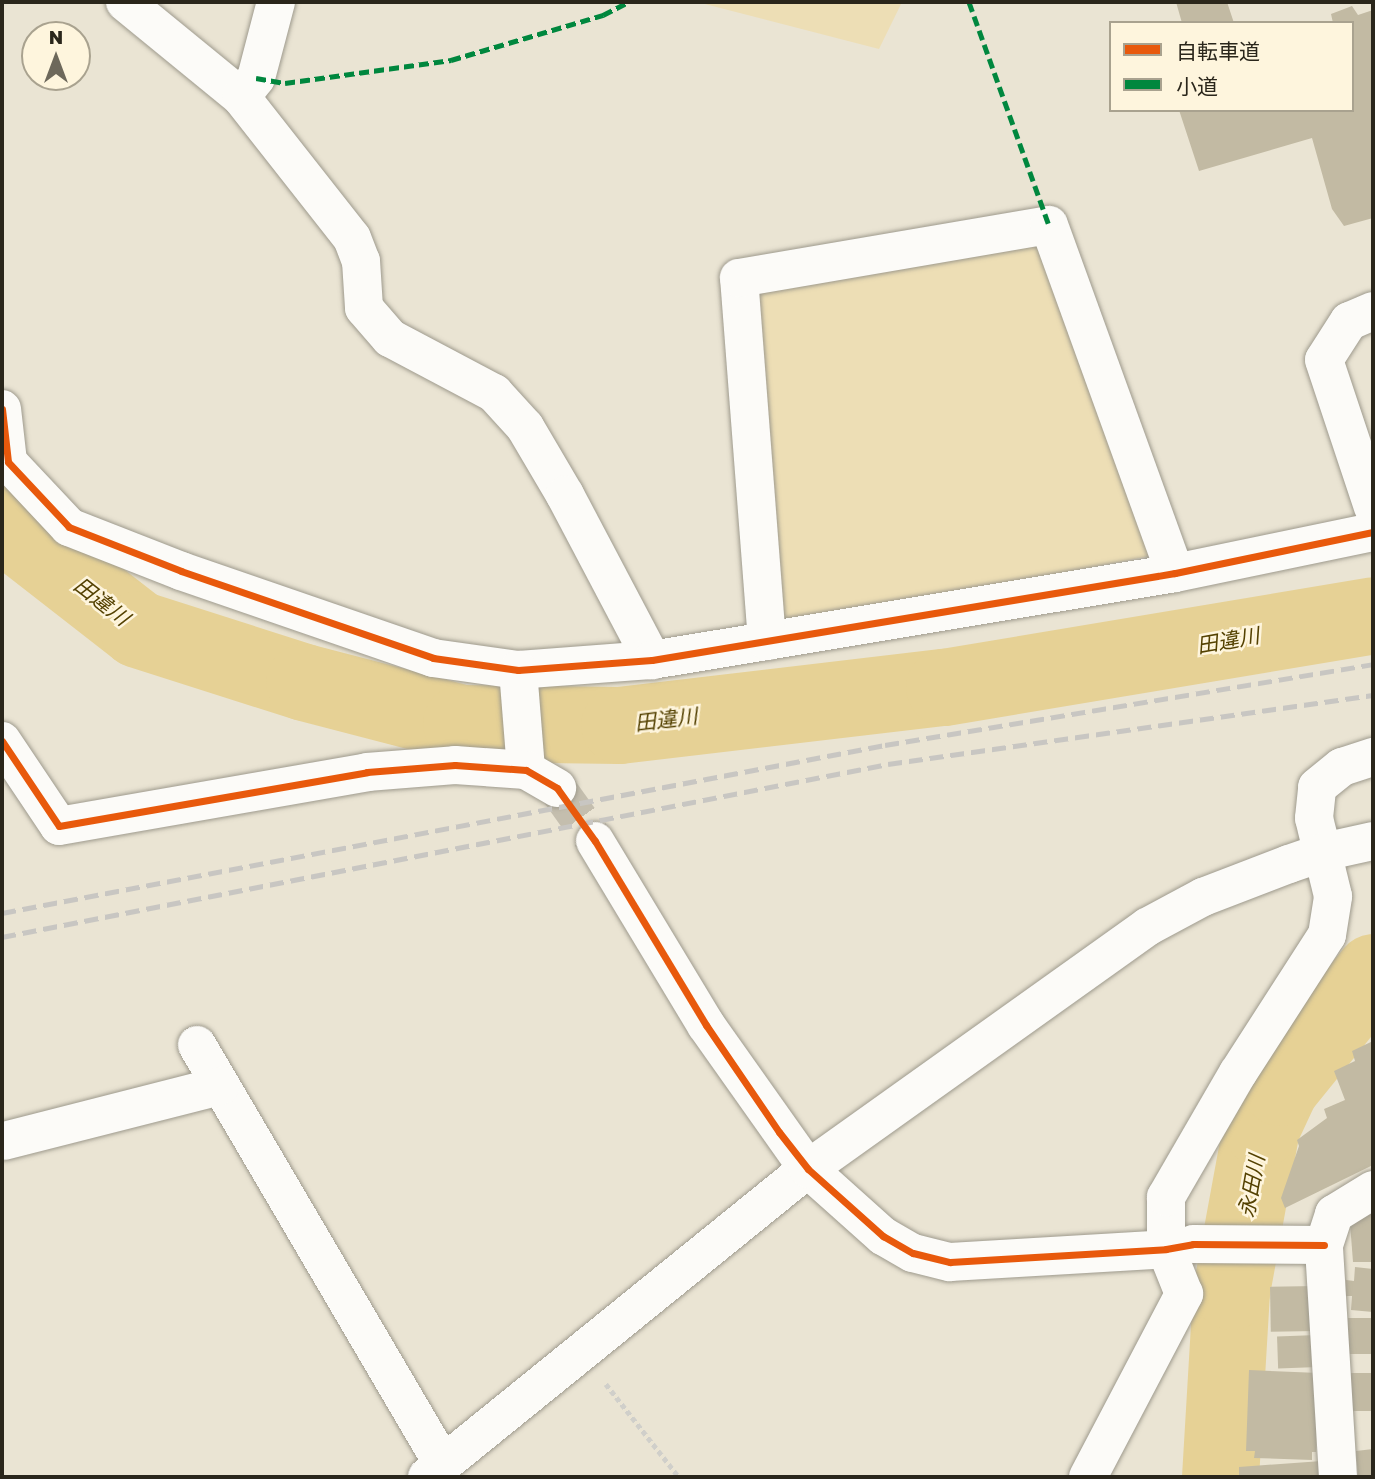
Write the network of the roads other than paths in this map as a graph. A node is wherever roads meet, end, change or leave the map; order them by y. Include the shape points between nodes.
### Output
1 (125, 2) edge
2 (276, 2) edge
3 (241, 97) junction
4 (1373, 312) edge
5 (2, 410) edge
6 (1373, 507) edge
7 (1373, 532) edge
8 (1175, 573) junction
9 (767, 641) junction
10 (652, 660) junction
11 (518, 670) junction
12 (2, 741) edge
13 (1373, 757) edge
14 (595, 841) tunnel mouth
15 (1373, 841) edge
16 (1323, 852) junction
17 (197, 1045) dead end
18 (220, 1086) junction
19 (4, 1141) dead end
20 (808, 1169) junction
21 (1373, 1190) edge
22 (1313, 1246) junction
23 (1179, 1247) junction
24 (435, 1471) edge
25 (1088, 1477) edge
26 (1338, 1477) edge

1 - 3 street
2 - 3 street via 256,78
3 - 10 street via 352,238 361,261 364,308 390,338 495,393 525,427
4 - 6 street via 1349,321 1324,360
5 - 11 street via 8,462 69,527 433,658
7 - 8 street
8 - 9 street
8 - 9 street via 1049,225 739,278
9 - 10 street
10 - 11 street
11 - 12 street via 541,779 454,765 367,772 59,826
13 - 16 street via 1342,767 1317,786 1314,818
14 - 20 street via 706,1024
15 - 16 street
16 - 20 street via 1203,897 1147,927
16 - 23 street via 1333,896 1327,934 1166,1197
17 - 18 street
18 - 19 street
18 - 24 street
20 - 23 street via 883,1236 914,1252 950,1262
20 - 24 street
21 - 22 street via 1334,1214
22 - 23 street
22 - 26 street
23 - 25 street via 1184,1294

